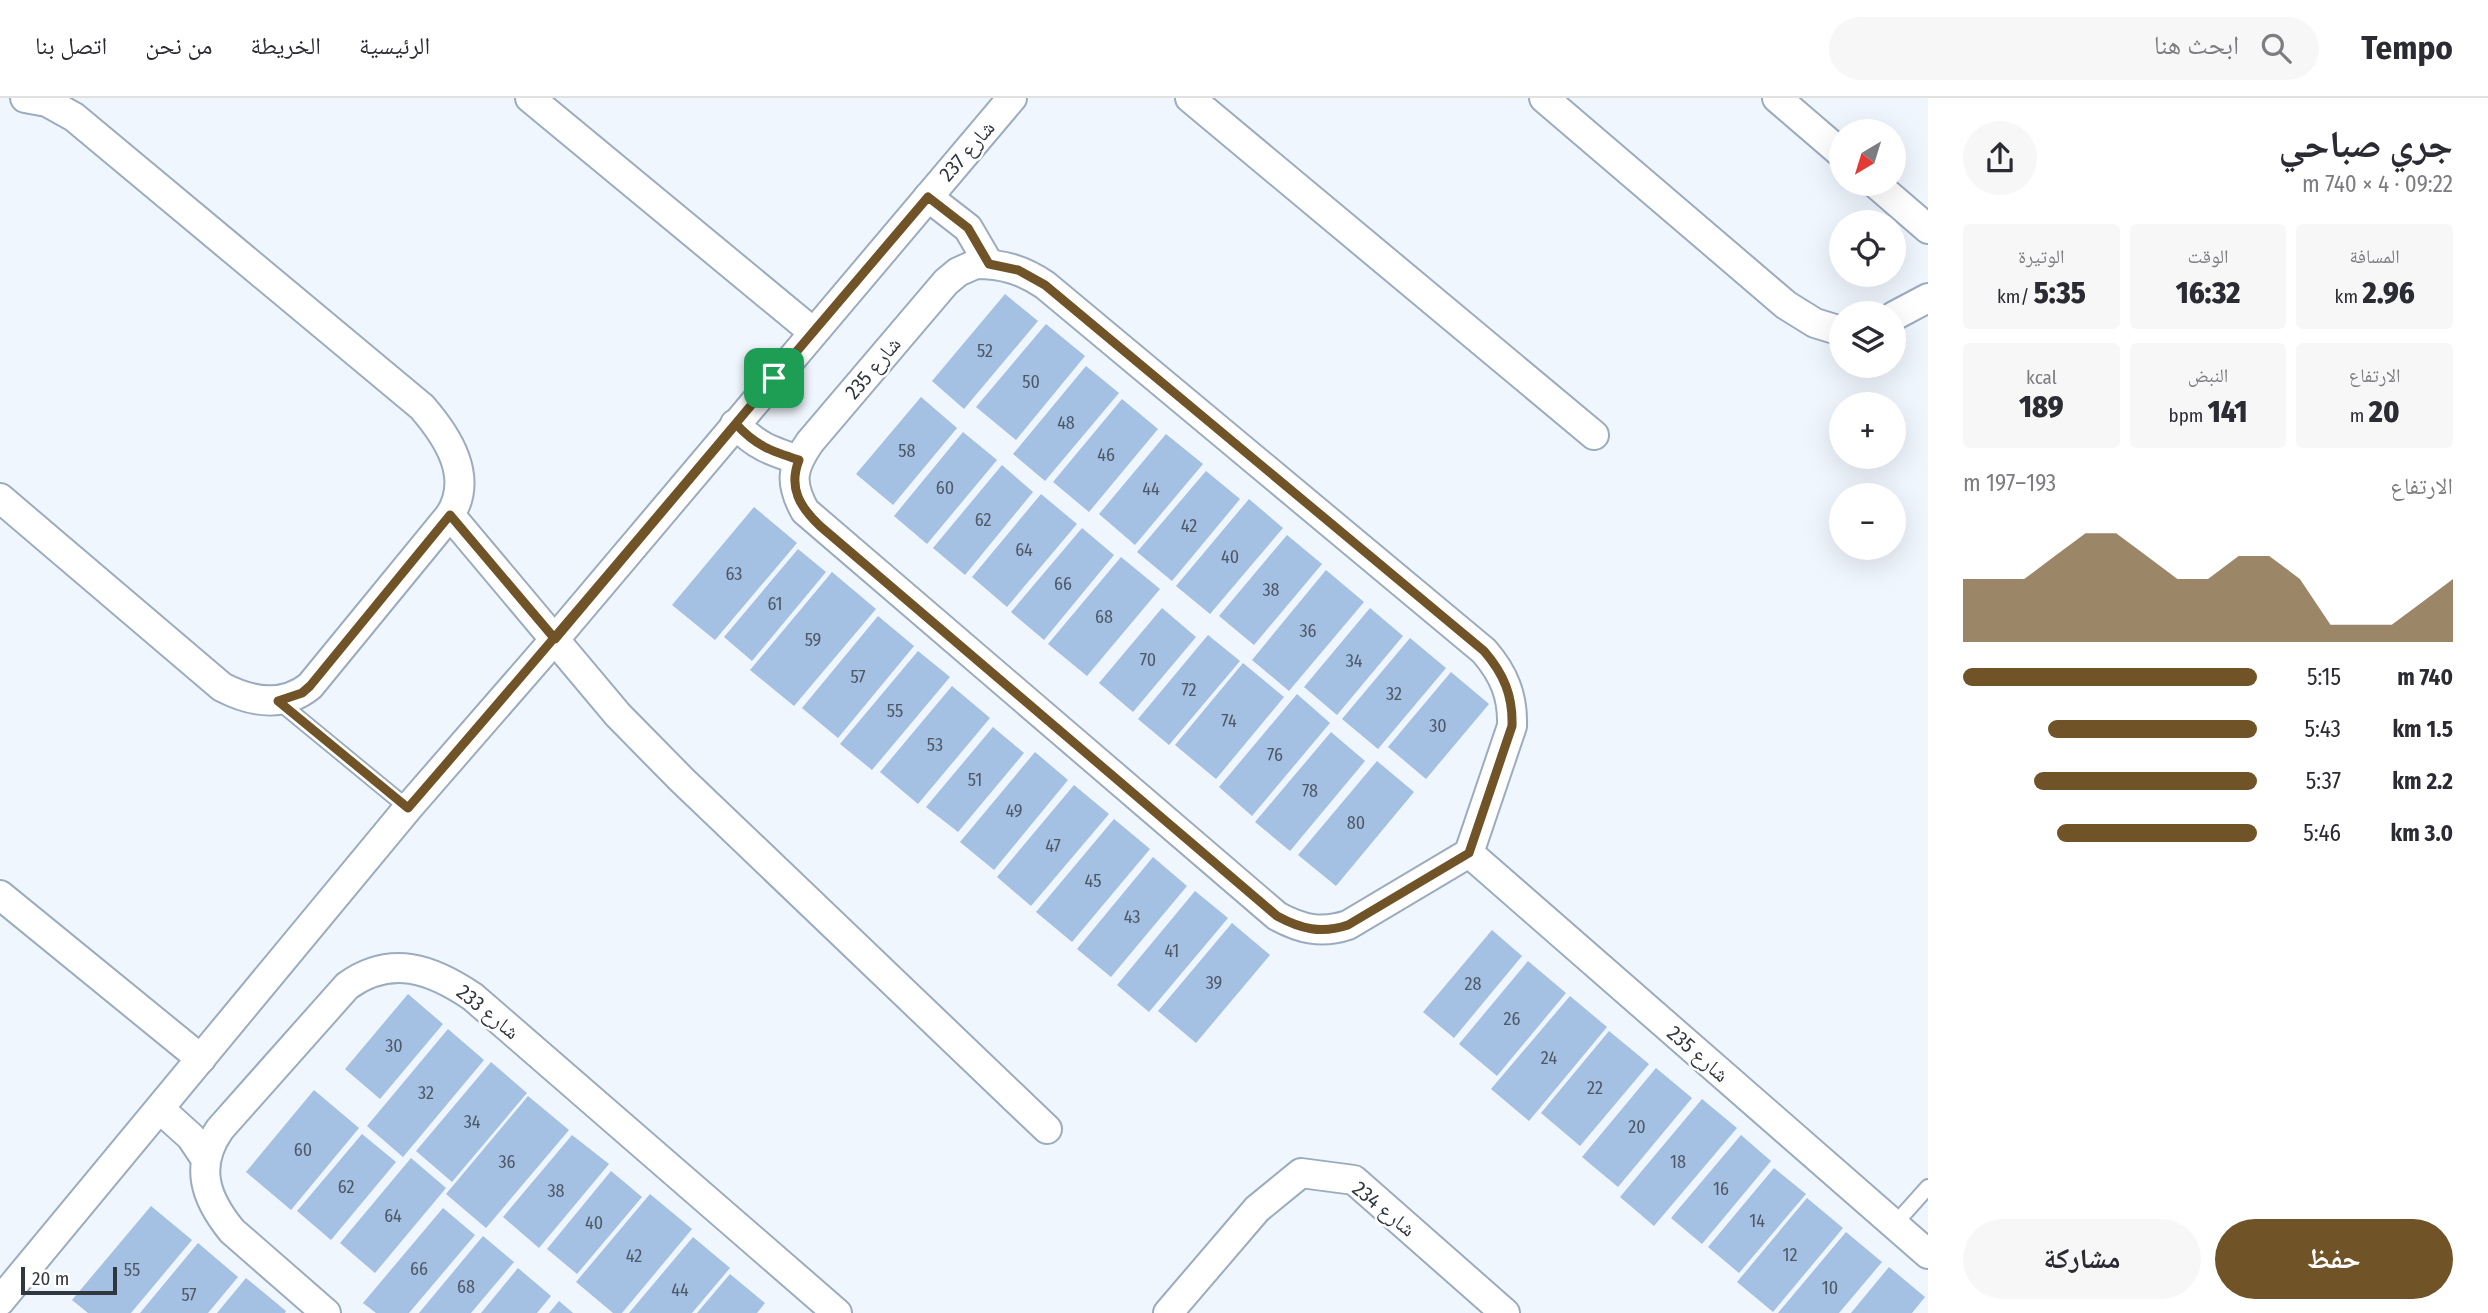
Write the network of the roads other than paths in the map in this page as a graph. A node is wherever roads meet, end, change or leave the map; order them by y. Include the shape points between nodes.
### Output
1 (8, 98) edge
2 (25, 98) edge
3 (530, 98) edge
4 (1012, 98) edge
5 (1191, 98) edge
6 (1544, 98) edge
7 (1777, 98) edge
8 (0, 99) edge
9 (1829, 143) edge
10 (1890, 196) edge
11 (928, 197) junction
12 (1928, 229) edge
13 (989, 264) junction
14 (1928, 298) edge
15 (1906, 310) edge
16 (1829, 327) edge
17 (813, 332) junction
18 (736, 424) junction
19 (1594, 435) dead end
20 (799, 460) junction
21 (0, 498) edge
22 (450, 515) junction
23 (555, 639) junction
24 (278, 701) junction
25 (408, 808) junction
26 (1469, 853) junction
27 (0, 895) edge
28 (201, 1059) junction
29 (160, 1109) junction
30 (1047, 1129) dead end
31 (205, 1158) junction
32 (1928, 1187) edge
33 (1894, 1225) junction
34 (1928, 1254) edge
35 (0, 1301) edge
36 (326, 1313) edge
37 (837, 1313) edge
38 (1168, 1313) edge
39 (1505, 1313) edge

1 - 8 street
2 - 22 street via 47,102 74,117 422,407 447,438 457,466 458,492
3 - 17 street
4 - 11 street, شارع 237
5 - 19 street
6 - 16 street via 1786,305
7 - 9 street
10 - 12 street
11 - 13 street via 968,228
11 - 17 street, شارع 237
13 - 20 street, شارع 235 via 966,267 946,282
13 - 26 street via 1018,270 1045,285 1496,664 1510,695 1512,726
14 - 15 street
17 - 18 street, شارع 237
18 - 20 street via 763,448
18 - 23 street, شارع 237
20 - 26 street via 793,480 797,497 820,526 1277,916 1306,929 1322,931 1348,925
21 - 24 street via 222,687 250,699
22 - 23 street
22 - 24 street via 310,686
23 - 25 street, شارع 237
23 - 30 street via 618,715 681,780
24 - 25 lane
25 - 28 street, شارع 237
26 - 33 street, شارع 235
27 - 28 street
28 - 29 street, شارع 237
29 - 31 street via 191,1137
29 - 35 street, شارع 237
31 - 36 street via 205,1179 222,1218 244,1243
31 - 37 street, شارع 233 via 220,1129 347,986 386,969 415,969 449,981 473,997
32 - 33 lane
33 - 34 street, شارع 235
38 - 39 street, شارع 234 via 1257,1209 1301,1173 1354,1180

